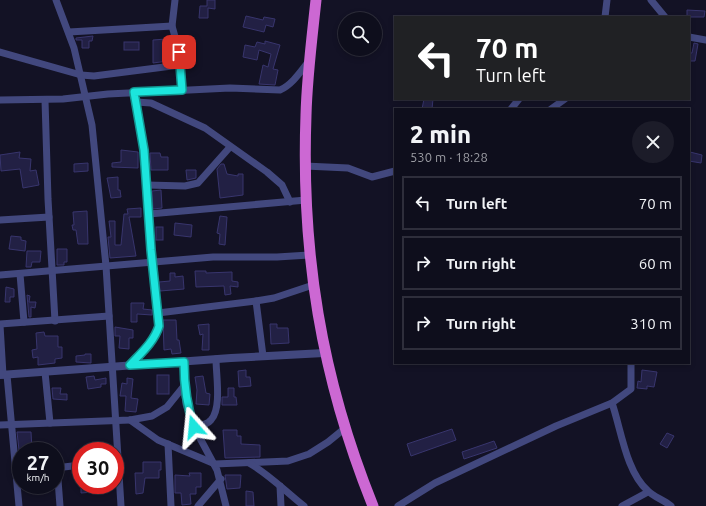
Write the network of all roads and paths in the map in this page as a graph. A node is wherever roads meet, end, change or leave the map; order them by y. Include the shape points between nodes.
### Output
1 (56, 0) edge
2 (175, 0) edge
3 (316, 0) edge
4 (607, 0) edge
5 (651, 0) edge
6 (605, 16) edge
7 (664, 16) edge
8 (172, 26) junction
9 (69, 32) junction
10 (706, 40) edge
11 (693, 41) edge
12 (0, 52) edge
13 (310, 60) junction
14 (180, 65) junction
15 (81, 75) junction
16 (182, 90) junction
17 (134, 92) junction
18 (86, 96) junction
19 (0, 100) edge
20 (45, 100) junction
21 (518, 100) edge
22 (564, 100) edge
23 (136, 102) junction
24 (512, 108) edge
25 (552, 108) edge
26 (230, 147) junction
27 (305, 166) junction
28 (394, 171) edge
29 (147, 185) junction
30 (306, 200) junction
31 (290, 202) junction
32 (149, 214) junction
33 (49, 217) junction
34 (0, 220) edge
35 (309, 255) junction
36 (153, 263) junction
37 (106, 266) junction
38 (52, 271) junction
39 (20, 274) junction
40 (0, 275) edge
41 (313, 285) junction
42 (256, 301) junction
43 (158, 313) junction
44 (109, 316) junction
45 (55, 321) junction
46 (24, 322) junction
47 (0, 324) edge
48 (324, 353) junction
49 (263, 356) junction
50 (216, 359) junction
51 (184, 362) junction
52 (631, 364) edge
53 (130, 365) junction
54 (112, 366) junction
55 (45, 372) junction
56 (4, 375) edge
57 (184, 386) junction
58 (612, 403) junction
59 (116, 420) junction
60 (130, 420) junction
61 (50, 422) junction
62 (11, 424) junction
63 (0, 425) edge
64 (194, 427) junction
65 (344, 429) junction
66 (14, 442) edge
67 (117, 442) edge
68 (168, 444) junction
69 (249, 463) junction
70 (215, 464) junction
71 (221, 479) junction
72 (280, 486) junction
73 (648, 492) junction
74 (19, 494) edge
75 (59, 494) edge
76 (119, 494) edge
77 (19, 506) edge
78 (60, 506) edge
79 (120, 506) edge
80 (171, 506) edge
81 (198, 506) edge
82 (226, 506) edge
83 (281, 506) edge
84 (304, 506) edge
85 (373, 506) edge
86 (398, 506) edge
87 (622, 506) edge
88 (671, 506) edge

1 - 9 street
2 - 8 street
3 - 13 highway
4 - 6 street
5 - 7 street
8 - 9 street
8 - 14 street
9 - 15 street
10 - 11 street
12 - 15 street
13 - 16 street via 285,88 280,90
13 - 27 highway
14 - 15 street via 114,74
14 - 16 street
15 - 18 street
16 - 17 street
17 - 18 street
17 - 23 street
18 - 20 street
18 - 37 street via 92,125
19 - 20 street
20 - 33 street
21 - 24 street
22 - 25 street
23 - 26 street via 151,103 189,119
23 - 29 street
26 - 29 street via 198,183 185,186
26 - 31 street via 282,185
27 - 28 street via 348,168 372,177
27 - 30 highway
29 - 32 street
30 - 31 street
30 - 35 highway
31 - 32 street
32 - 36 street
33 - 34 street
33 - 38 street
35 - 36 street via 277,258 214,257
35 - 41 highway
36 - 37 street
36 - 43 street
37 - 38 street
37 - 44 street
38 - 39 street
38 - 45 street
39 - 40 street
39 - 46 street
41 - 42 street
41 - 48 highway
42 - 43 street
42 - 49 street
43 - 53 street via 159,326 156,334
44 - 45 street
44 - 54 street
45 - 46 street
46 - 47 street
47 - 56 street
48 - 49 street
48 - 65 highway
49 - 50 street
50 - 51 street
50 - 64 street via 216,410 211,420
51 - 53 street
51 - 57 street
52 - 58 street via 631,389
53 - 54 street
54 - 55 street
54 - 59 street
55 - 56 street
55 - 61 street
56 - 62 street
57 - 60 street via 160,412
57 - 64 street via 186,404
58 - 73 street via 631,465
58 - 86 street via 497,453 435,483
59 - 60 street
59 - 61 street
59 - 67 street
60 - 68 street
61 - 62 street
62 - 63 street
62 - 66 street
64 - 70 street
65 - 69 street via 309,454 288,461
65 - 85 highway
68 - 70 street
68 - 80 street
69 - 70 street
69 - 72 street
70 - 71 street
71 - 81 street
71 - 82 street
72 - 83 street
72 - 84 street
73 - 87 street
73 - 88 street
74 - 77 street
75 - 78 street
76 - 79 street

